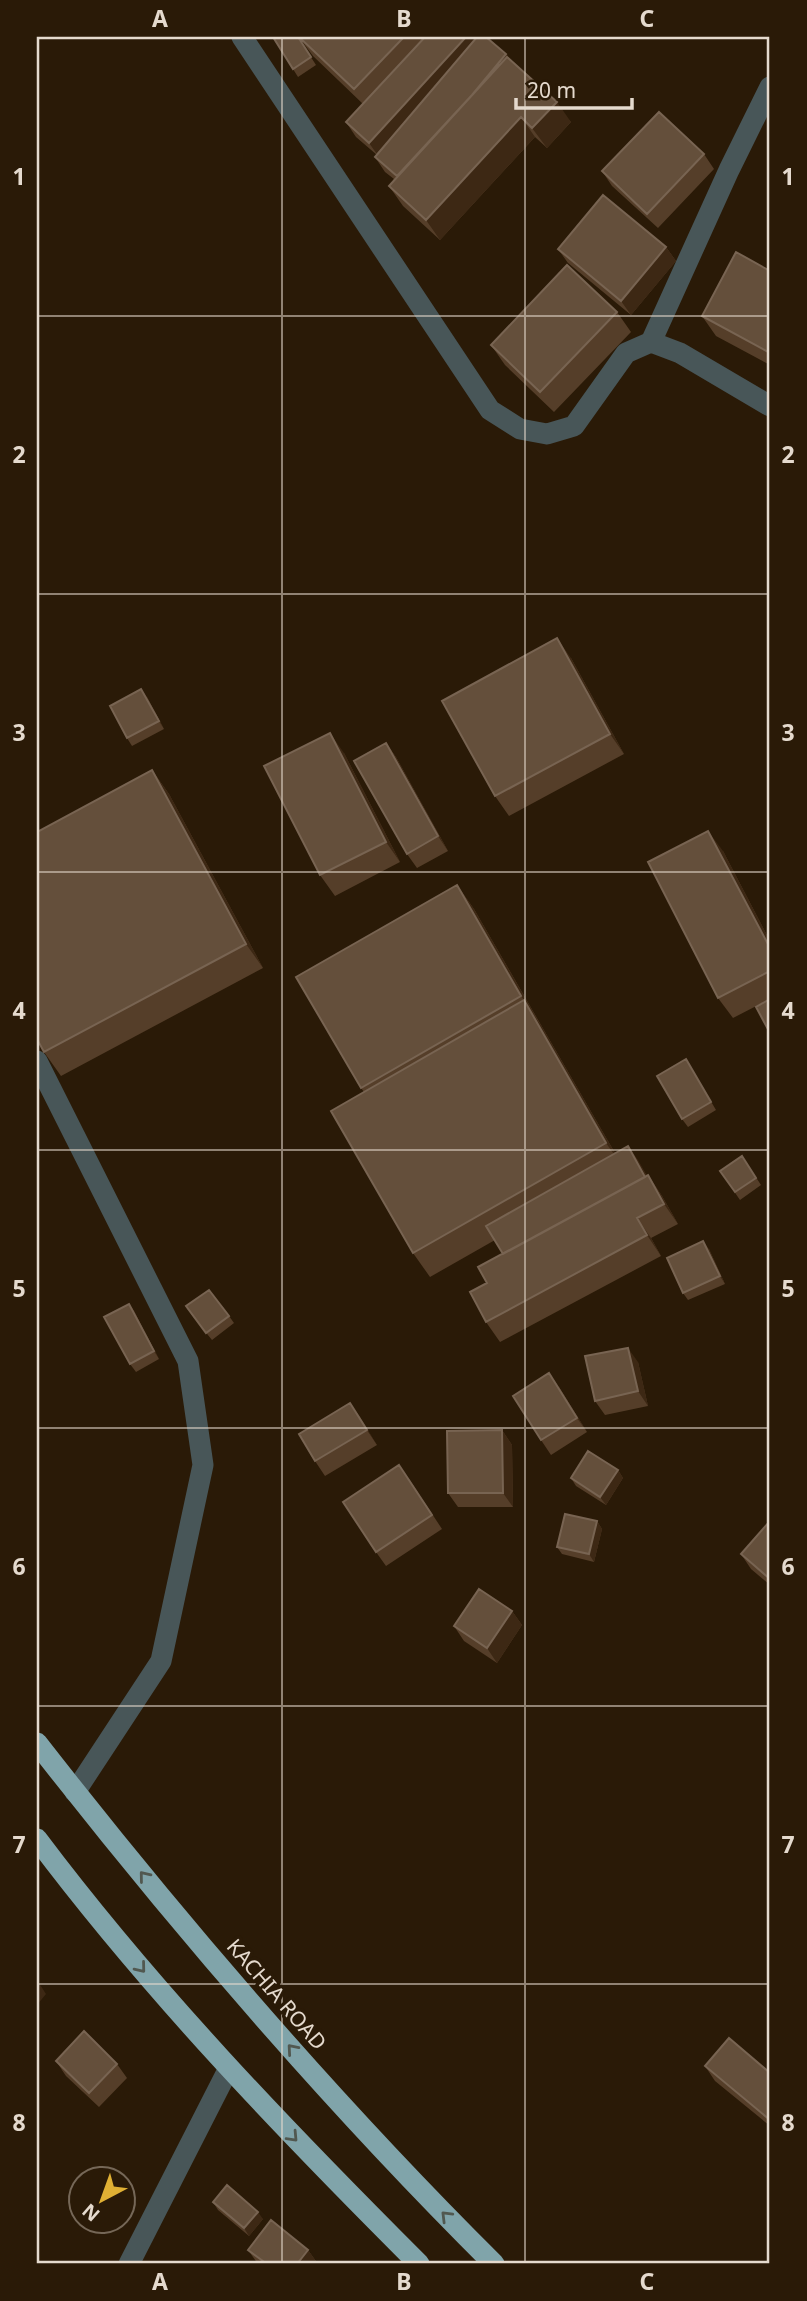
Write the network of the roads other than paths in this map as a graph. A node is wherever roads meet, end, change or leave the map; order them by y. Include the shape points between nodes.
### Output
1 (242, 37) edge
2 (770, 87) edge
3 (651, 342) junction
4 (770, 407) edge
5 (37, 1061) edge
6 (37, 1743) edge
7 (75, 1792) junction
8 (37, 1839) edge
9 (229, 2068) junction
10 (130, 2264) edge
11 (419, 2264) edge
12 (494, 2264) edge

1 - 3 street via 490,410 520,429 547,434 574,426 625,353
2 - 3 street
3 - 4 street via 680,353
5 - 7 street via 188,1361 203,1465 161,1661
6 - 7 highway, KACHIA ROAD
12 -> 7 highway, KACHIA ROAD via 409,2179 300,2057
8 -> 9 highway
9 - 10 street
9 -> 11 highway

